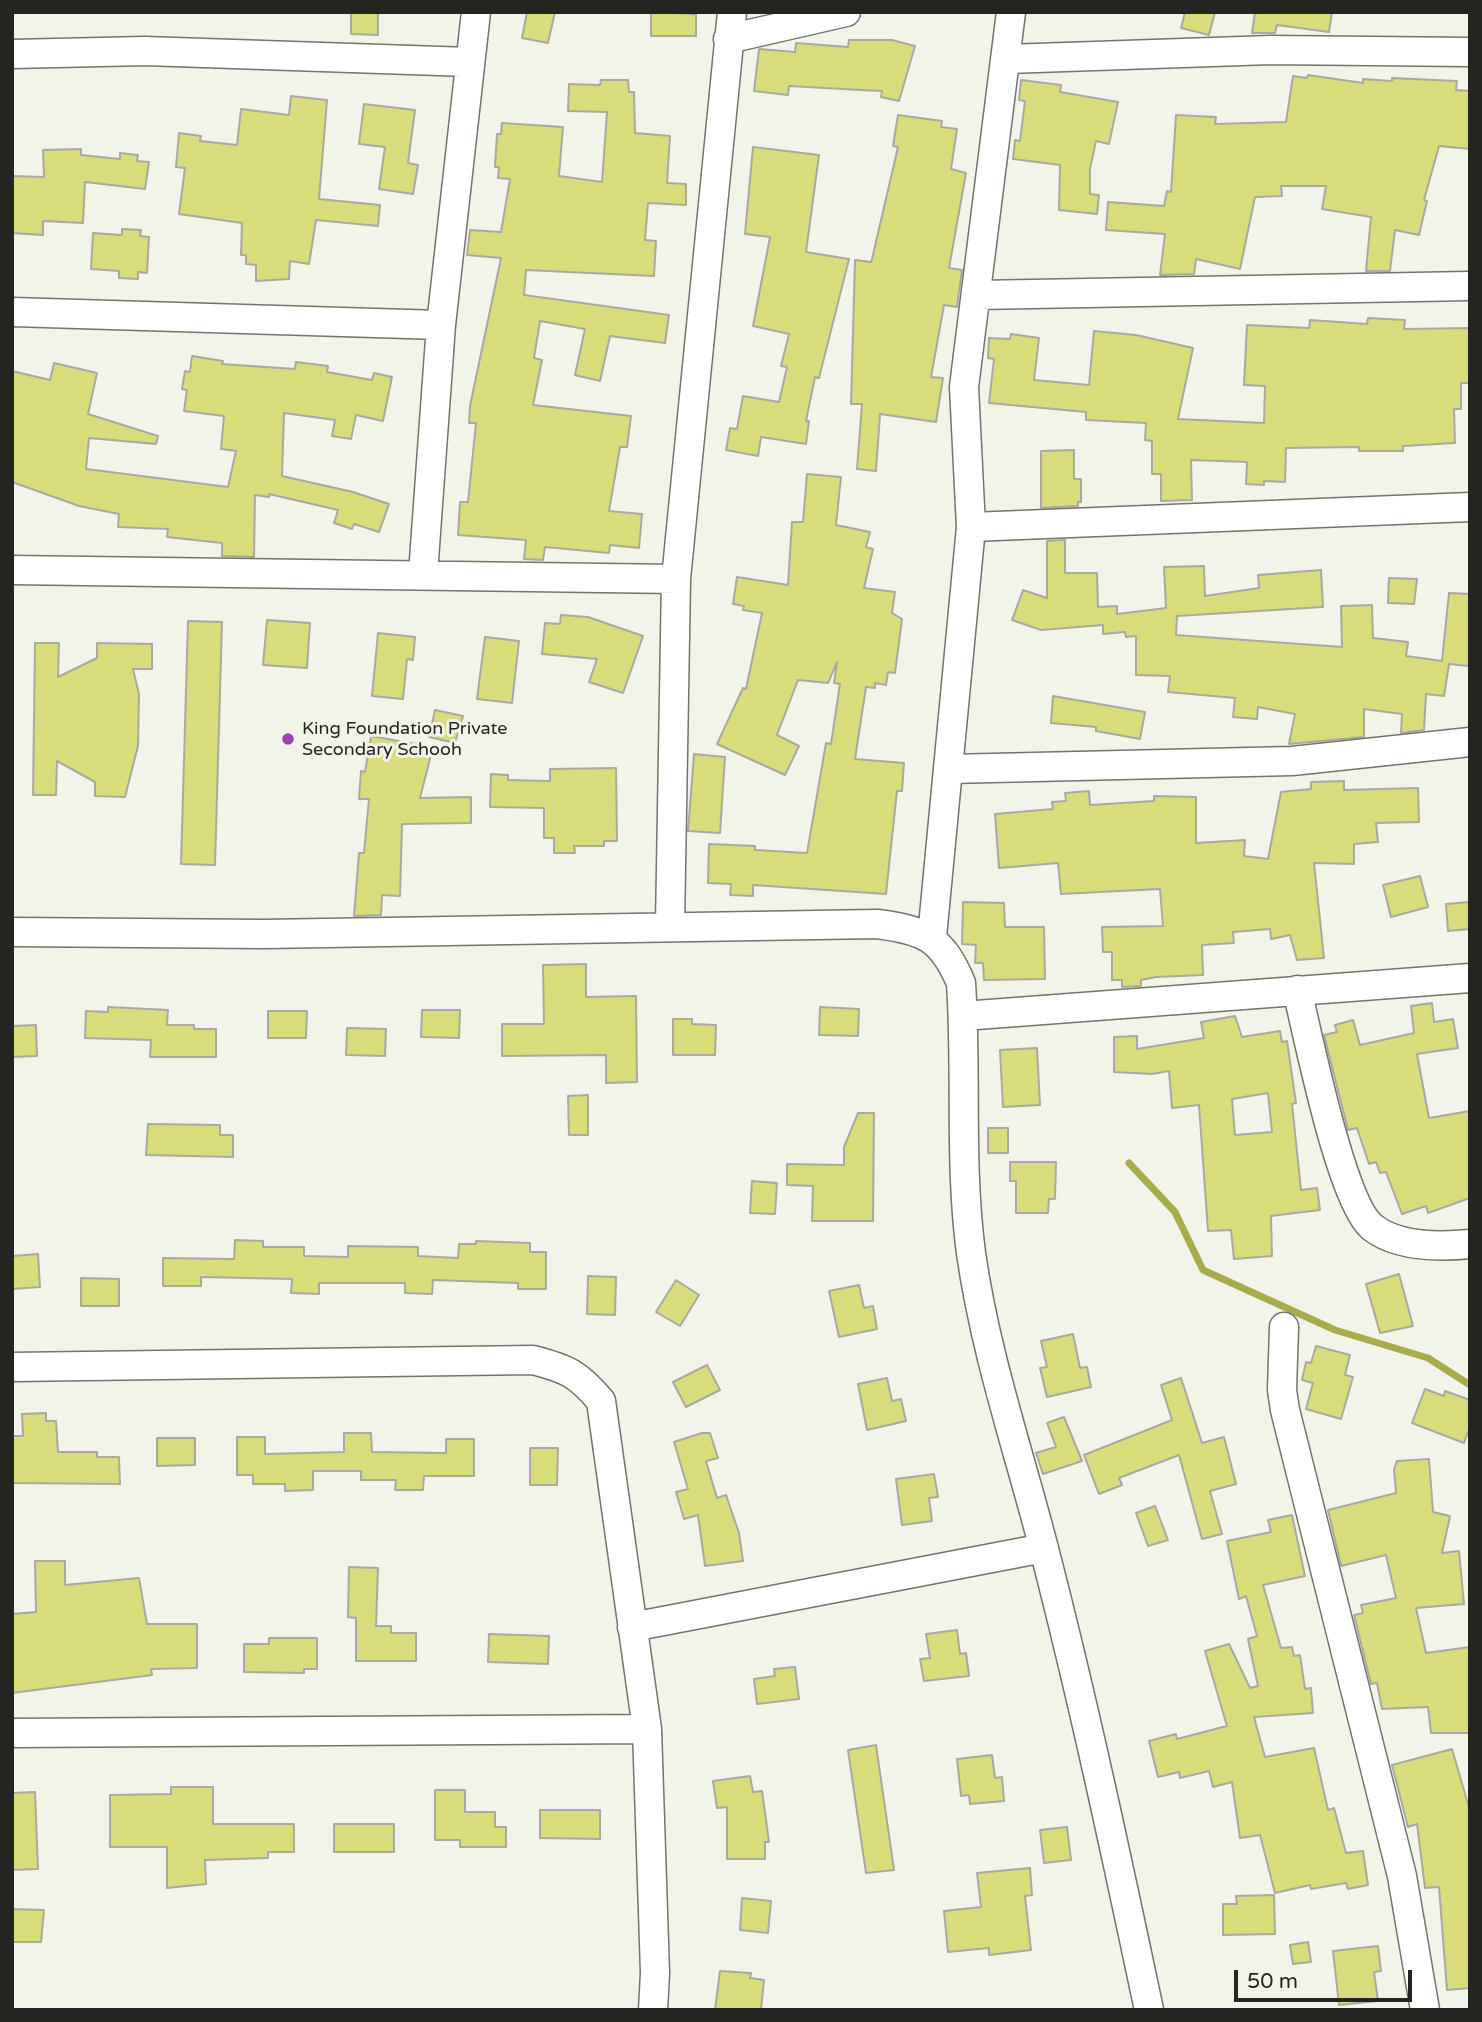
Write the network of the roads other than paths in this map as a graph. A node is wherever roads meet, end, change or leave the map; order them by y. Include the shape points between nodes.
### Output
1 (476, 12) edge
2 (846, 12) edge
3 (1011, 12) edge
4 (730, 26) edge
5 (1470, 52) edge
6 (12, 54) edge
7 (1007, 59) junction
8 (469, 62) junction
9 (1470, 286) edge
10 (977, 295) junction
11 (12, 312) edge
12 (441, 325) junction
13 (1470, 507) edge
14 (971, 527) junction
15 (12, 570) edge
16 (424, 574) junction
17 (676, 579) junction
18 (1470, 742) edge
19 (948, 769) junction
20 (670, 925) junction
21 (12, 932) edge
22 (932, 937) junction
23 (1470, 978) edge
24 (1297, 990) junction
25 (963, 1016) junction
26 (1470, 1244) edge
27 (1284, 1326) dead end
28 (12, 1367) edge
29 (1044, 1548) junction
30 (632, 1627) junction
31 (648, 1729) junction
32 (12, 1733) edge
33 (653, 2010) edge
34 (1149, 2010) edge
35 (1425, 2010) edge

1 - 8 street
2 - 4 street
3 - 7 street
4 - 17 street
5 - 7 street via 1271,50
6 - 8 street via 145,51
7 - 10 street
8 - 12 street
9 - 10 street
10 - 14 street via 964,387
11 - 12 street
12 - 16 street
13 - 14 street
14 - 19 street
15 - 16 street
16 - 17 street
17 - 20 street
18 - 19 street via 1292,761
19 - 22 street
20 - 21 street via 264,934
20 - 22 street via 877,924 906,927
22 - 25 street via 950,955 961,983
23 - 24 street
24 - 25 street
24 - 26 street via 1326,1111 1357,1209 1385,1236 1432,1245
25 - 29 street via 962,1099 971,1251 983,1323
27 - 35 street via 1282,1390 1286,1410 1402,1876
28 - 30 street via 533,1360 561,1367 581,1377 601,1401
29 - 30 street
29 - 34 street
30 - 31 street
31 - 32 street
31 - 33 street

